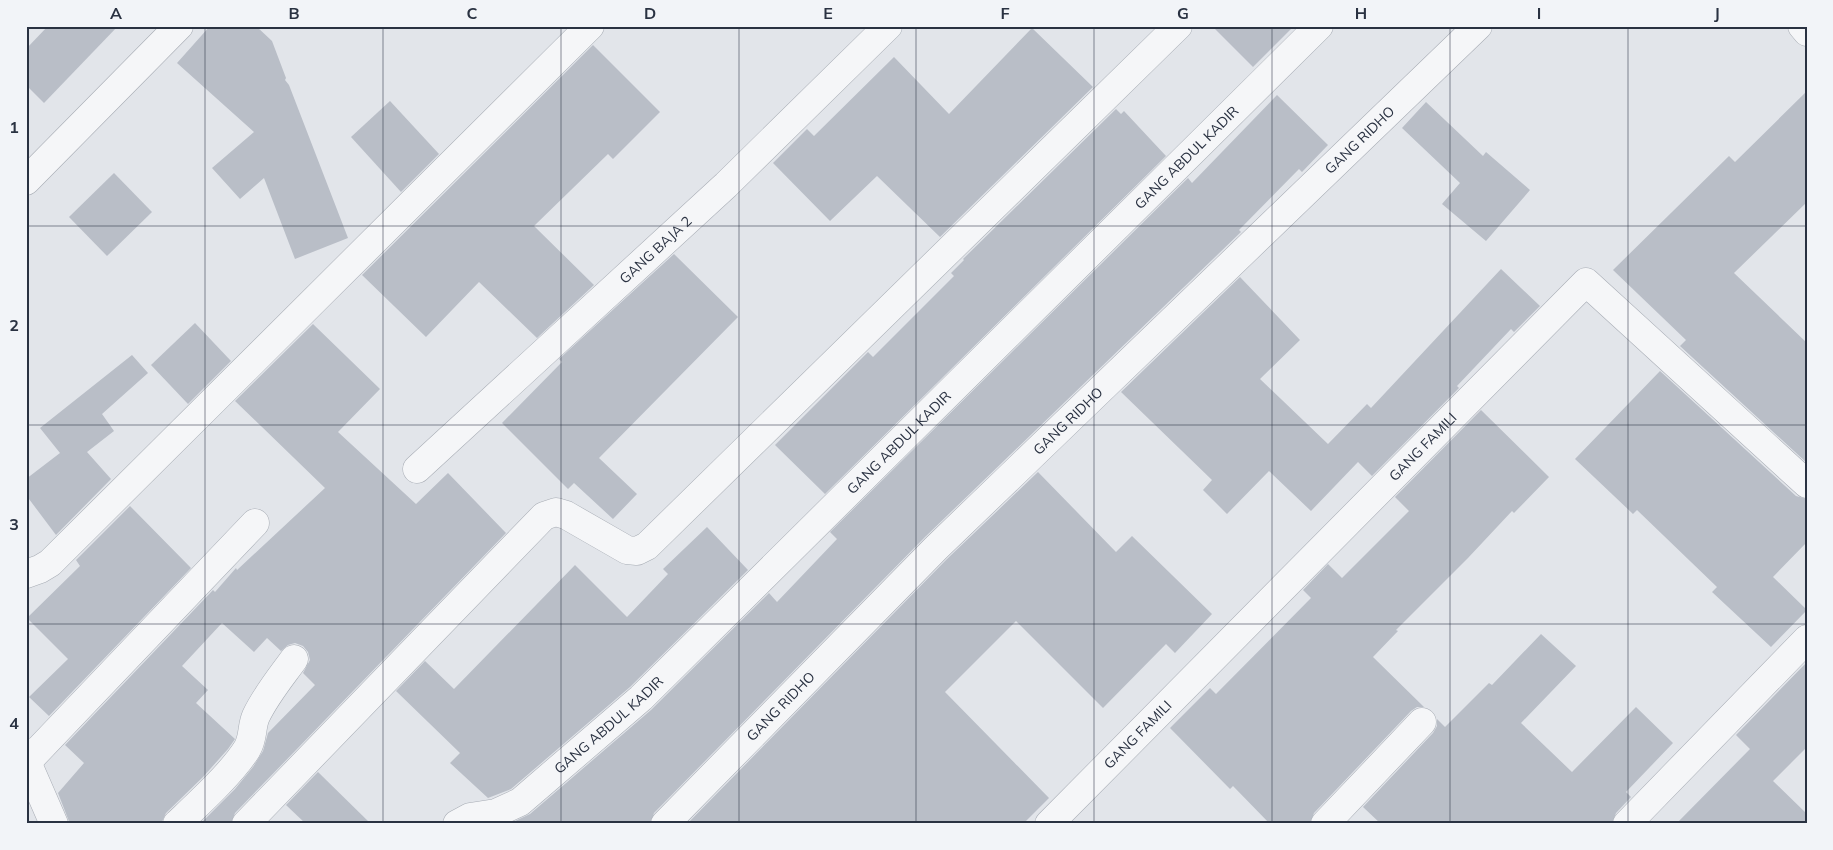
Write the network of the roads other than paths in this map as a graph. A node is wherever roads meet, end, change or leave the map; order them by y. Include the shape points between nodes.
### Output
1 (179, 26) edge
2 (590, 26) edge
3 (888, 26) edge
4 (1178, 26) edge
5 (1319, 26) edge
6 (1478, 26) edge
7 (1802, 26) edge
8 (1807, 32) edge
9 (26, 181) edge
10 (417, 470) dead end
11 (1807, 484) edge
12 (256, 523) dead end
13 (26, 574) edge
14 (1807, 639) edge
15 (294, 659) dead end
16 (1422, 722) dead end
17 (27, 757) edge
18 (54, 824) edge
19 (177, 824) edge
20 (246, 824) edge
21 (456, 824) edge
22 (665, 824) edge
23 (1049, 824) edge
24 (1325, 824) edge
25 (1627, 824) edge

1 - 9 street
2 - 13 street via 50,563
3 - 10 street, GANG BAJA 2 via 726,185
4 - 20 street via 647,546 637,551 627,550 566,515 556,512 544,516
5 - 21 street, GANG ABDUL KADIR via 640,698 520,802 496,813 470,817
6 - 22 street, GANG RIDHO via 936,548
7 - 8 street
11 - 23 street, GANG FAMILI via 1586,282
12 - 17 street
14 - 25 street
15 - 19 street via 255,718 253,737 247,748 232,769
16 - 24 street
17 - 18 street

